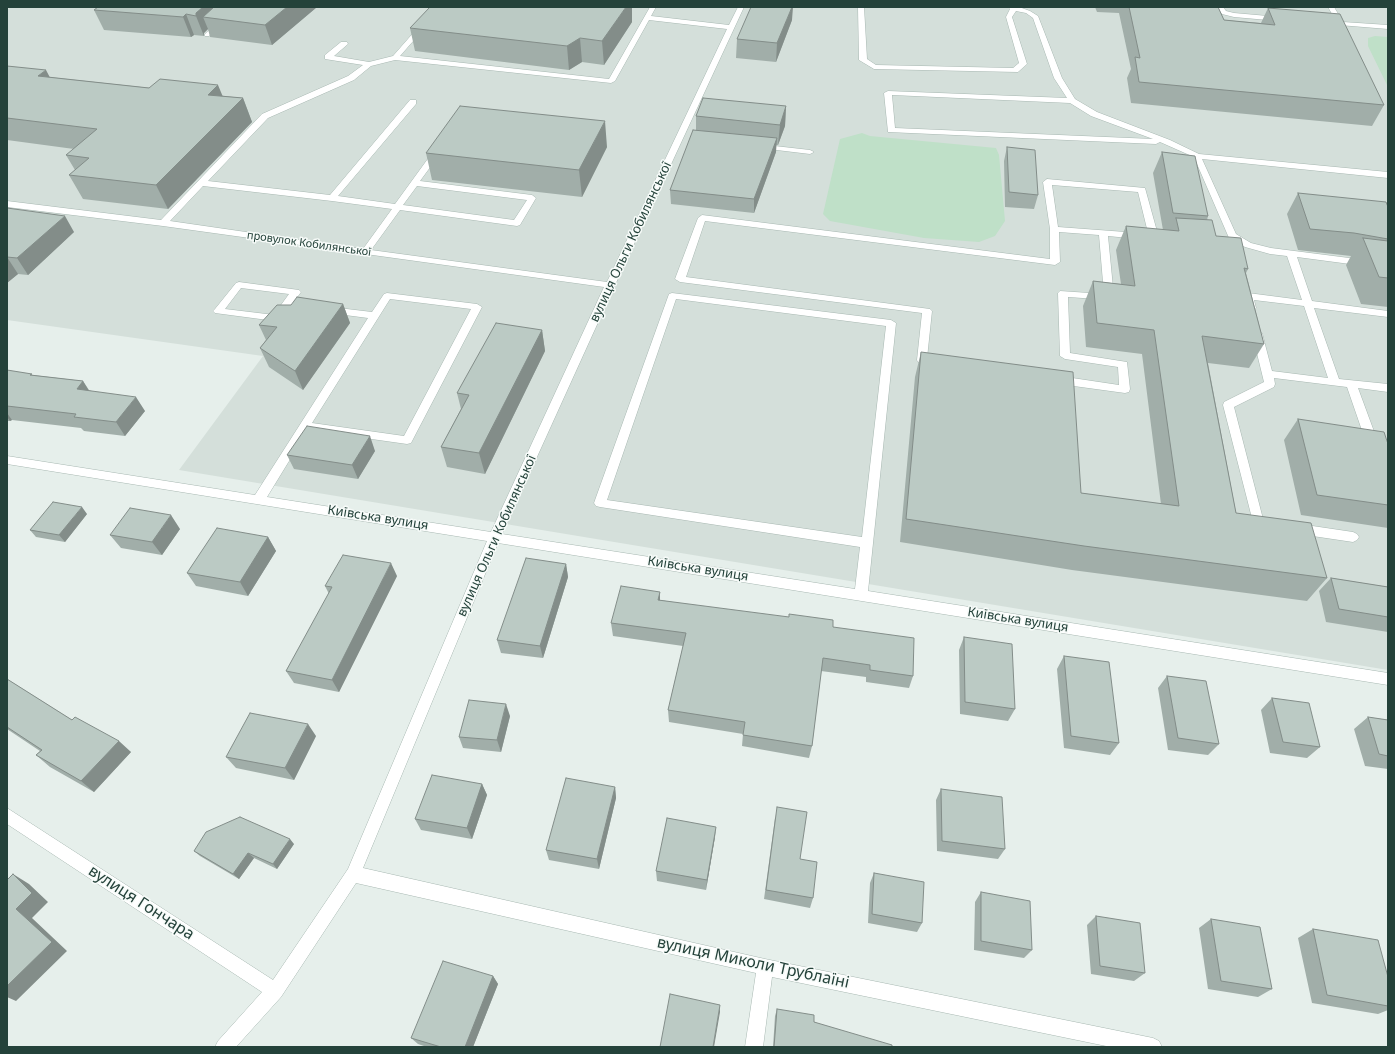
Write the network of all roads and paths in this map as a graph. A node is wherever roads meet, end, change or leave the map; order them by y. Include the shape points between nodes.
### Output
1 (238, 7) edge
2 (440, 7) edge
3 (653, 7) edge
4 (741, 7) edge
5 (861, 7) edge
6 (1014, 7) edge
7 (1219, 7) edge
8 (1331, 7) edge
9 (647, 18) junction
10 (1287, 19) edge
11 (1325, 22) edge
12 (1340, 23) junction
13 (732, 27) junction
14 (1388, 27) edge
15 (207, 35) edge
16 (344, 44) dead end
17 (394, 58) junction
18 (369, 64) junction
19 (1072, 101) junction
20 (413, 102) dead end
21 (1167, 142) junction
22 (443, 144) edge
23 (749, 145) edge
24 (810, 152) dead end
25 (1197, 156) junction
26 (1388, 175) edge
27 (201, 183) junction
28 (415, 183) junction
29 (332, 198) junction
30 (7, 204) edge
31 (398, 207) junction
32 (163, 223) junction
33 (1054, 229) junction
34 (1103, 233) junction
35 (1154, 238) junction
36 (1170, 239) edge
37 (1224, 243) edge
38 (1248, 245) junction
39 (365, 252) junction
40 (1291, 254) junction
41 (1388, 266) edge
42 (610, 285) junction
43 (1308, 303) junction
44 (312, 308) junction
45 (1388, 314) edge
46 (375, 316) junction
47 (937, 363) edge
48 (1267, 374) junction
49 (1047, 378) edge
50 (1335, 382) junction
51 (1351, 384) junction
52 (1388, 388) edge
53 (305, 426) junction
54 (1377, 458) edge
55 (7, 460) edge
56 (259, 499) junction
57 (1272, 525) edge
58 (1287, 528) edge
59 (495, 536) junction
60 (1353, 537) dead end
61 (867, 543) junction
62 (861, 595) junction
63 (1388, 679) edge
64 (7, 814) edge
65 (353, 874) junction
66 (765, 967) junction
67 (275, 991) junction
68 (224, 1047) edge
69 (754, 1047) edge
70 (1153, 1047) edge

1 - 15 street
2 - 17 street
3 - 9 street
4 - 13 street, вулиця Ольги Кобилянської
5 - 6 street via 863,60 874,67 1015,70 1023,64 1009,17
6 - 19 street via 1036,17 1058,78
7 - 10 street via 1224,13 1234,15
8 - 12 street
9 - 13 street
9 - 17 street via 611,81
11 - 12 street
12 - 14 street
13 - 42 street, вулиця Ольги Кобилянської via 683,138
16 - 18 street via 328,58
17 - 18 street
18 - 27 street via 351,78 265,116
19 - 21 street via 1094,114
19 - 21 street via 888,93 891,130
20 - 29 street
21 - 25 street
22 - 28 street
23 - 24 street
25 - 26 street
25 - 38 street via 1232,236
27 - 29 street
27 - 32 street
28 - 31 street
28 - 31 street via 532,198 516,223
29 - 31 street
30 - 32 street, провулок Кобилянської
31 - 39 street
32 - 39 street, провулок Кобилянської
33 - 34 street
33 - 35 street via 1047,182 1142,190
33 - 47 street via 1055,262 702,218 680,278 927,312 922,360
34 - 35 street
34 - 49 street via 1108,298 1063,293 1065,356 1123,364 1125,389
35 - 36 street
37 - 38 street
38 - 40 street
39 - 42 street, провулок Кобилянської
40 - 41 street
40 - 43 street
42 - 59 street, вулиця Ольги Кобилянської
43 - 45 street
43 - 48 street via 1248,296
43 - 50 street
44 - 44 street via 286,305 296,292 239,285 218,311 297,319
44 - 46 street
46 - 53 street
46 - 53 street via 387,296 477,307 407,440
48 - 50 street
48 - 57 street via 1270,384 1228,405 1258,523
50 - 51 street
51 - 52 street
51 - 54 street
53 - 56 street
55 - 56 street, Київська вулиця
56 - 59 street, Київська вулиця
58 - 60 street
59 - 62 street, Київська вулиця
59 - 65 street, вулиця Ольги Кобилянської
61 - 61 street via 891,323 672,296 600,503
61 - 62 street
62 - 63 street, Київська вулиця
64 - 67 street, вулиця Гончара
65 - 66 street, вулиця Миколи Трублаїні
65 - 67 street, вулиця Ольги Кобилянської
66 - 69 street
66 - 70 street, вулиця Миколи Трублаїні
67 - 68 street, вулиця Ольги Кобилянської

